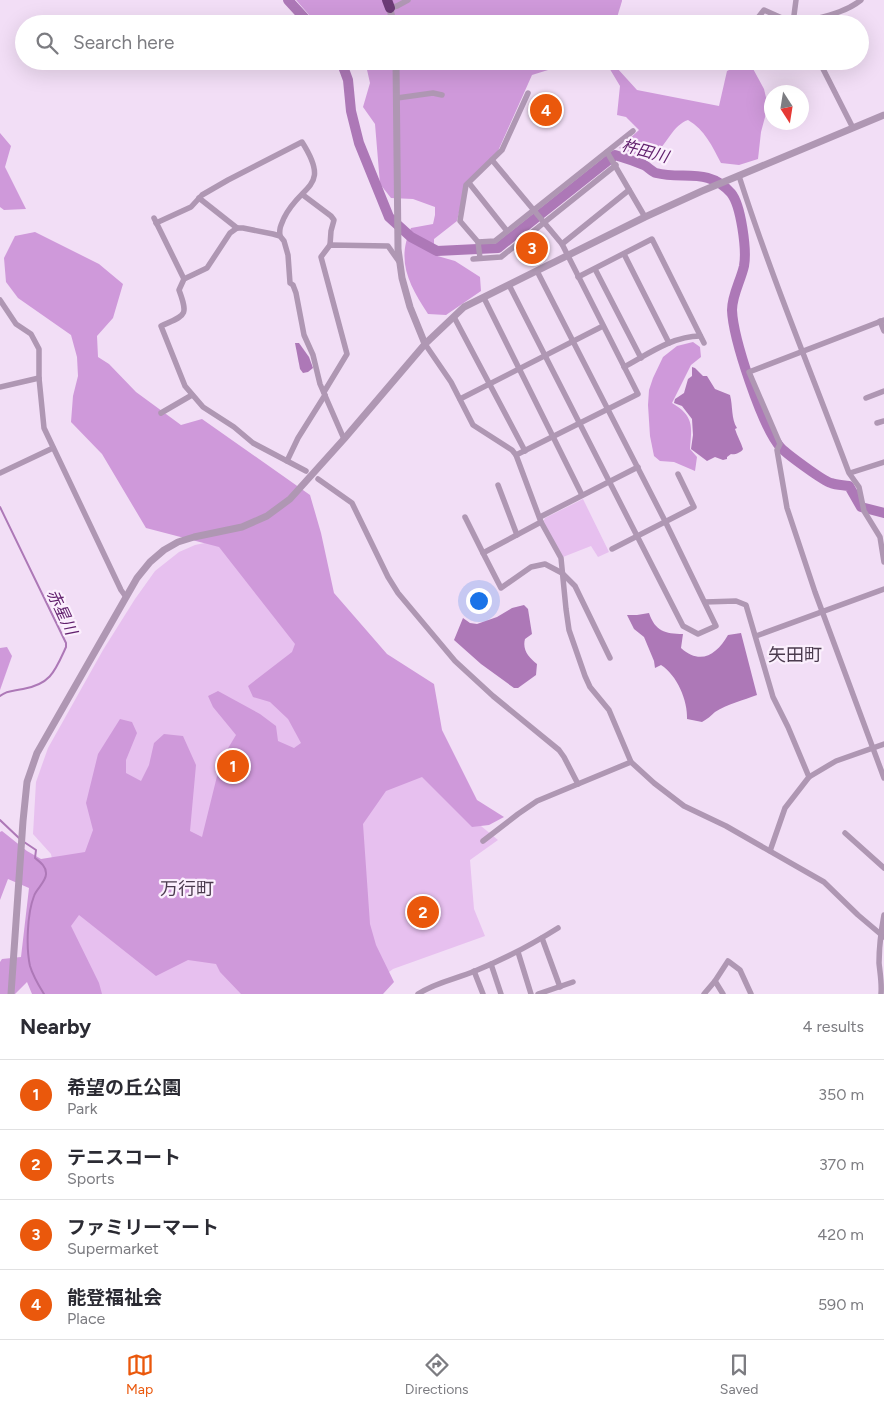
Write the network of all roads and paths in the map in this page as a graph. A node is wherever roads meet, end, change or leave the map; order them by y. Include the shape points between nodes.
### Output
1 (408, 0) edge
2 (796, 0) edge
3 (861, 0) edge
4 (388, 4) edge
5 (760, 15) edge
6 (776, 15) edge
7 (795, 15) edge
8 (831, 15) edge
9 (396, 70) edge
10 (824, 70) edge
11 (528, 93) dead end
12 (442, 95) dead end
13 (397, 98) junction
14 (884, 115) edge
15 (853, 128) junction
16 (634, 131) dead end
17 (607, 152) junction
18 (492, 160) junction
19 (616, 165) junction
20 (739, 176) junction
21 (469, 183) junction
22 (629, 190) junction
23 (303, 195) junction
24 (199, 198) junction
25 (534, 210) junction
26 (644, 217) junction
27 (543, 222) junction
28 (237, 228) junction
29 (507, 231) junction
30 (280, 236) junction
31 (478, 242) junction
32 (562, 244) junction
33 (330, 245) junction
34 (624, 254) junction
35 (568, 256) junction
36 (400, 263) junction
37 (596, 269) junction
38 (537, 271) junction
39 (578, 277) junction
40 (184, 279) junction
41 (509, 285) junction
42 (484, 298) junction
43 (0, 300) edge
44 (454, 316) junction
45 (882, 320) edge
46 (603, 326) junction
47 (884, 331) edge
48 (700, 336) junction
49 (572, 341) junction
50 (669, 343) junction
51 (704, 343) dead end
52 (426, 344) junction
53 (801, 351) junction
54 (545, 354) junction
55 (641, 358) junction
56 (624, 366) junction
57 (518, 368) junction
58 (39, 378) junction
59 (489, 383) junction
60 (0, 388) edge
61 (884, 391) edge
62 (324, 394) junction
63 (192, 395) junction
64 (866, 398) dead end
65 (460, 399) junction
66 (608, 409) junction
67 (160, 414) dead end
68 (884, 420) edge
69 (877, 423) dead end
70 (580, 424) junction
71 (552, 437) junction
72 (344, 439) junction
73 (53, 448) junction
74 (524, 451) junction
75 (516, 455) junction
76 (287, 461) junction
77 (884, 462) edge
78 (638, 467) junction
79 (306, 471) dead end
80 (0, 472) edge
81 (678, 474) dead end
82 (850, 474) junction
83 (318, 479) dead end
84 (609, 481) junction
85 (498, 485) dead end
86 (582, 495) junction
87 (464, 517) dead end
88 (540, 520) junction
89 (665, 521) junction
90 (516, 535) junction
91 (637, 536) junction
92 (612, 549) dead end
93 (483, 553) junction
94 (884, 562) edge
95 (562, 573) junction
96 (884, 589) edge
97 (126, 597) junction
98 (705, 602) junction
99 (822, 611) junction
100 (756, 636) junction
101 (610, 658) dead end
102 (884, 744) edge
103 (873, 748) junction
104 (631, 762) junction
105 (809, 777) junction
106 (884, 778) edge
107 (578, 784) junction
108 (845, 833) dead end
109 (483, 841) dead end
110 (770, 851) junction
111 (884, 868) edge
112 (884, 915) edge
113 (558, 928) dead end
114 (882, 936) edge
115 (542, 938) junction
116 (518, 952) junction
117 (491, 964) junction
118 (474, 972) junction
119 (715, 981) junction
120 (573, 982) dead end
121 (560, 987) junction
122 (11, 994) edge
123 (418, 994) edge
124 (483, 994) edge
125 (501, 994) edge
126 (532, 994) edge
127 (538, 994) edge
128 (704, 994) edge
129 (723, 994) edge
130 (751, 994) edge
131 (881, 994) edge

1 - 4 street via 397,6
2 - 7 street
3 - 8 street
5 - 6 street via 764,10
9 - 13 street
10 - 15 street
11 - 18 street via 502,150
12 - 13 street via 433,93
13 - 36 street
14 - 15 street
15 - 20 street
16 - 17 street
17 - 19 street
17 - 25 street
18 - 21 street
18 - 25 street
19 - 22 street
19 - 27 street
20 - 26 street
20 - 53 street
21 - 29 street
21 - 31 street via 460,221
22 - 26 street
22 - 32 street
23 - 24 street via 314,179 315,168 302,142
23 - 30 street via 289,208 279,228
23 - 33 street via 334,220
24 - 28 street
24 - 40 street via 191,207 155,221
25 - 27 street
25 - 29 street
26 - 35 street
27 - 31 street via 501,257 476,258
27 - 32 street
28 - 30 street
28 - 40 street via 230,233 207,268
29 - 31 street via 495,241
30 - 62 street via 288,255 290,283 296,293 304,335
32 - 35 street
33 - 36 street via 388,246
33 - 62 street via 321,257 347,354
34 - 37 street
34 - 48 street via 652,239
34 - 50 street
35 - 38 street
35 - 39 street
36 - 52 street via 410,307
37 - 39 street
37 - 55 street
38 - 41 street
38 - 49 street
39 - 46 street
40 - 63 street via 178,290 184,313 161,326 185,386
41 - 42 street
41 - 54 street
42 - 44 street
42 - 57 street
43 - 58 street via 39,349
44 - 52 street
44 - 59 street
45 - 47 street
45 - 53 street
46 - 49 street
46 - 56 street
48 - 50 street via 686,336
48 - 51 street
49 - 54 street
49 - 66 street
50 - 55 street
52 - 65 street
52 - 72 street
53 - 82 street
53 - 99 street via 750,372 779,445 777,450 787,508
54 - 57 street
54 - 70 street
55 - 56 street
56 - 66 street via 638,394
57 - 59 street
57 - 71 street
58 - 60 street
58 - 73 street via 44,428
59 - 65 street
59 - 74 street
61 - 64 street
62 - 72 street
62 - 76 street
63 - 67 street
63 - 76 street via 203,408 253,443
65 - 75 street via 473,425
66 - 70 street
66 - 78 street
68 - 69 street
70 - 71 street
70 - 84 street
71 - 74 street
71 - 86 street
72 - 97 street via 290,499 267,516 242,527 194,537 171,546 150,562
73 - 80 street
73 - 97 street
74 - 75 street
75 - 88 street
76 - 79 street
77 - 82 street
78 - 84 street
78 - 89 street
81 - 89 street via 694,507
82 - 94 street via 859,487 864,507 880,537
83 - 107 street via 352,503 388,577 455,661 559,750
84 - 86 street
84 - 91 street
85 - 90 street
86 - 88 street
87 - 93 street
88 - 90 street
88 - 95 street via 561,558
89 - 91 street
89 - 98 street
90 - 93 street
91 - 92 street
91 - 98 street via 683,626 698,634 716,626
93 - 95 street via 501,588 531,567 545,564
95 - 101 street via 575,586
95 - 104 street via 570,630 584,676 609,710
96 - 99 street
97 - 122 street via 37,753 27,782
98 - 100 street via 736,601 746,605
99 - 100 street
99 - 103 street
100 - 105 street via 773,697
102 - 103 street
103 - 105 street via 836,761
103 - 106 street
104 - 107 street
104 - 110 street via 684,806
105 - 110 street via 785,808
107 - 109 street via 537,801
108 - 111 street
110 - 114 street via 824,882
112 - 114 street
113 - 115 street
114 - 131 street via 879,964
115 - 116 street
115 - 121 street
116 - 117 street
116 - 126 street
117 - 118 street
117 - 125 street
118 - 123 street
118 - 124 street
119 - 128 street
119 - 129 street
119 - 130 street via 728,961 740,970
120 - 121 street
121 - 127 street

